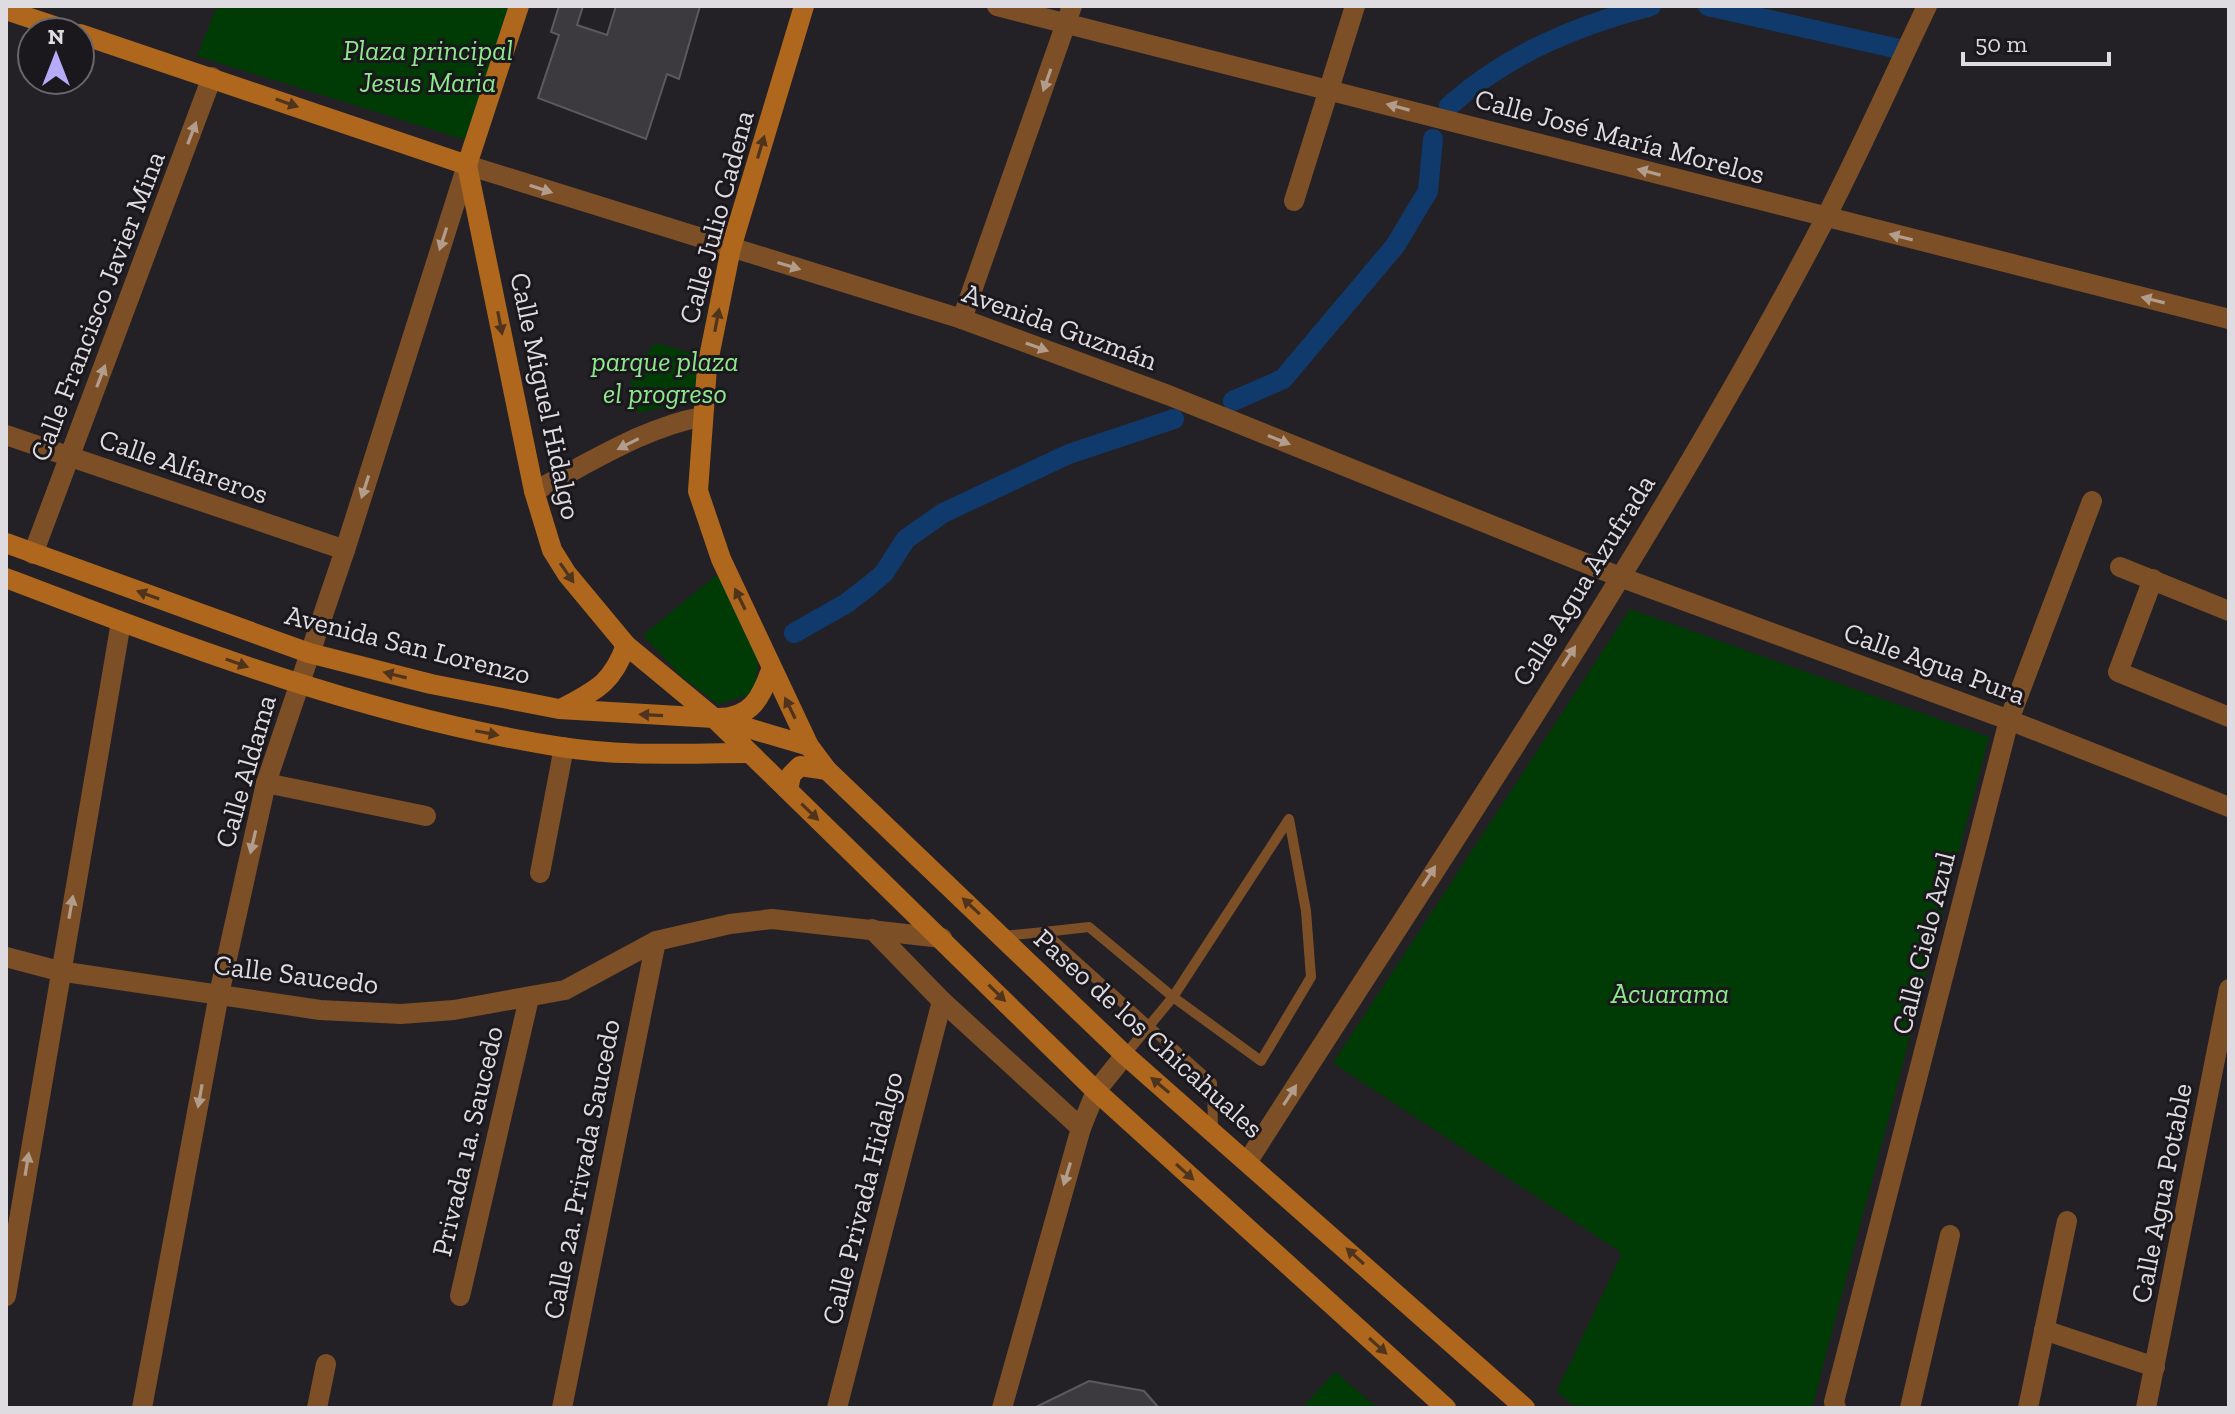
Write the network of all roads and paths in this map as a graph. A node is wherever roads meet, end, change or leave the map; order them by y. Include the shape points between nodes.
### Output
1 (519, 6) edge
2 (804, 6) edge
3 (997, 6) edge
4 (1355, 6) edge
5 (1927, 6) edge
6 (1069, 15) edge
7 (96, 39) edge
8 (212, 77) junction
9 (1330, 89) junction
10 (467, 165) junction
11 (1294, 201) dead end
12 (1825, 218) junction
13 (731, 248) junction
14 (962, 319) junction
15 (2229, 319) edge
16 (701, 417) junction
17 (6, 435) edge
18 (70, 458) junction
19 (534, 491) junction
20 (2092, 501) dead end
21 (6, 543) edge
22 (345, 550) junction
23 (33, 554) junction
24 (2120, 567) dead end
25 (1620, 577) junction
26 (6, 578) edge
27 (2153, 579) junction
28 (2229, 611) edge
29 (121, 622) junction
30 (626, 645) junction
31 (309, 653) junction
32 (771, 670) junction
33 (299, 685) junction
34 (559, 709) junction
35 (2229, 717) edge
36 (714, 718) junction
37 (2009, 720) junction
38 (809, 746) junction
39 (564, 747) junction
40 (749, 753) junction
41 (827, 770) junction
42 (266, 783) junction
43 (788, 790) junction
44 (2229, 807) edge
45 (426, 816) dead end
46 (540, 873) dead end
47 (872, 929) junction
48 (1044, 932) junction
49 (1002, 936) junction
50 (942, 938) junction
51 (656, 941) junction
52 (6, 957) edge
53 (59, 971) junction
54 (2229, 989) edge
55 (219, 994) junction
56 (1173, 997) junction
57 (529, 998) junction
58 (942, 1001) junction
59 (1150, 1028) junction
60 (1125, 1055) junction
61 (1096, 1091) junction
62 (1081, 1128) junction
63 (1213, 1130) junction
64 (1248, 1161) junction
65 (13, 1206) edge
66 (2067, 1221) dead end
67 (1950, 1235) dead end
68 (8, 1274) edge
69 (6, 1296) edge
70 (460, 1296) dead end
71 (2044, 1330) junction
72 (326, 1364) dead end
73 (2155, 1367) junction
74 (142, 1408) edge
75 (317, 1408) edge
76 (562, 1408) edge
77 (837, 1408) edge
78 (1002, 1408) edge
79 (1446, 1408) edge
80 (1525, 1408) edge
81 (1836, 1408) edge
82 (1910, 1408) edge
83 (2028, 1408) edge
84 (2146, 1408) edge

1 - 10 main road
13 -> 2 main road, Calle Julio Cadena
3 - 6 street, Calle José María Morelos
4 - 9 street
5 - 12 street, Calle Agua Azufrada
6 - 9 street, Calle José María Morelos
6 -> 14 street
7 - 8 main road
8 -> 10 main road
18 -> 8 street, Calle Francisco Javier Mina
9 - 11 street
12 -> 9 street, Calle José María Morelos
10 -> 13 street, Avenida Guzmán
10 -> 19 main road, Calle Miguel Hidalgo
10 -> 22 street, Calle Aldama
15 -> 12 street, Calle José María Morelos
12 - 25 street, Calle Agua Azufrada
13 -> 14 street, Avenida Guzmán
16 -> 13 main road, Calle Julio Cadena
14 -> 25 street, Avenida Guzmán via 1168,395
16 -> 19 street via 640,438
32 -> 16 main road, Calle Julio Cadena via 721,559 698,491
17 - 18 street, Calle Alfareros
18 - 22 street, Calle Alfareros
18 - 23 street, Calle Francisco Javier Mina
19 -> 30 main road, Calle Miguel Hidalgo via 552,550
20 - 37 street, Calle Cielo Azul
21 - 23 main road, Avenida San Lorenzo
22 - 31 street, Calle Aldama
31 -> 23 main road, Avenida San Lorenzo
24 - 27 street
25 - 37 street, Calle Agua Pura
64 -> 25 street, Calle Agua Azufrada
26 - 29 main road
27 - 28 street
27 - 35 street via 2118,672
29 -> 33 main road
53 -> 29 street
30 - 34 main road via 616,672 600,688
30 - 36 main road, Calle Miguel Hidalgo
31 - 33 street, Calle Aldama
34 -> 31 main road, Avenida San Lorenzo
32 - 36 main road via 752,709
38 -> 32 main road, Paseo de los Chicahuales
33 -> 39 main road via 448,726
33 - 42 street, Calle Aldama
36 -> 34 main road, Avenida San Lorenzo
36 - 38 main road, Avenida San Lorenzo
36 - 40 main road
37 - 44 street, Calle Agua Pura
37 - 81 street, Calle Cielo Azul
38 - 41 main road, Paseo de los Chicahuales
39 - 40 main road
39 - 46 street
40 - 43 main road
41 - 43 main road via 800,766 791,775
49 -> 41 main road, Paseo de los Chicahuales
42 - 45 street
42 -> 55 street, Calle Aldama
43 -> 50 main road
47 - 50 street, Calle Saucedo
47 - 51 street, Calle Saucedo via 772,919
47 - 58 street
48 - 49 lane
48 - 56 lane via 1089,927
48 - 59 lane
49 - 60 main road, Paseo de los Chicahuales
50 -> 61 main road
51 - 57 street, Calle Saucedo via 565,990
51 - 76 street, Calle 2a. Privada Saucedo
52 - 53 street, Calle Saucedo
53 - 55 street, Calle Saucedo
65 -> 53 street
54 - 73 street, Calle Agua Potable
55 - 57 street, Calle Saucedo via 320,1010 401,1014
55 -> 74 street, Calle Aldama
56 - 56 lane via 1261,1061 1290,1018 1311,977 1306,911 1289,819
56 - 59 lane
57 - 70 street, Privada 1a. Saucedo
58 - 62 street
58 - 77 street, Calle Privada Hidalgo
59 - 60 lane
59 - 63 lane via 1212,1083
60 - 61 street
63 -> 60 main road, Paseo de los Chicahuales
61 - 62 street
61 -> 79 main road
62 -> 78 street
63 - 64 main road, Paseo de los Chicahuales
80 -> 64 main road, Paseo de los Chicahuales
65 - 68 street
66 - 71 street
67 - 82 street
68 - 69 street
71 - 73 street
71 - 83 street
72 - 75 street
73 - 84 street, Calle Agua Potable

